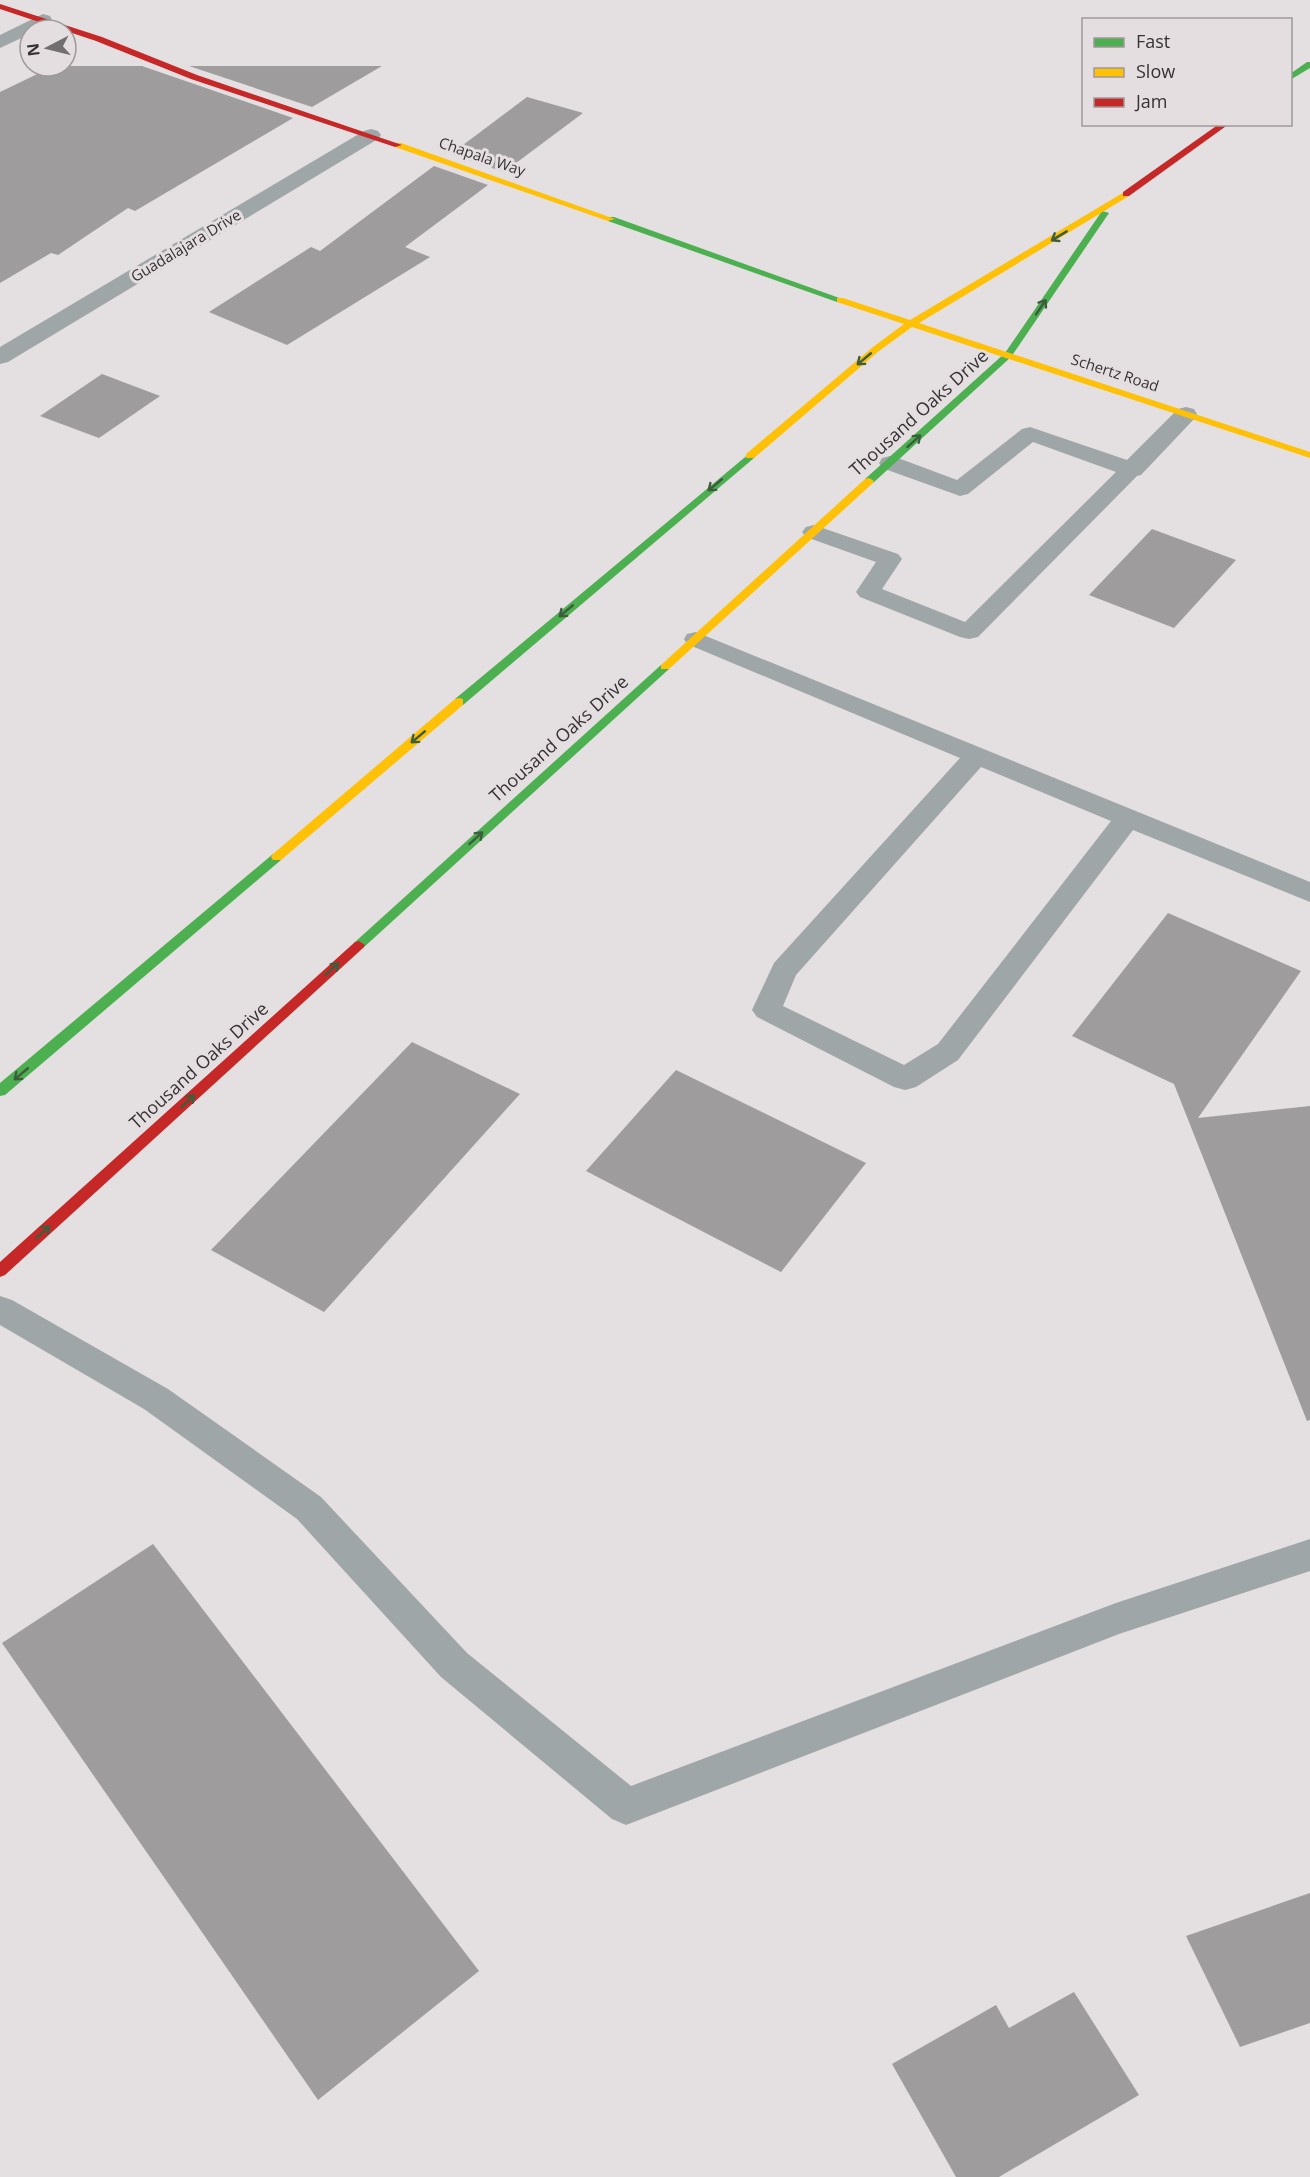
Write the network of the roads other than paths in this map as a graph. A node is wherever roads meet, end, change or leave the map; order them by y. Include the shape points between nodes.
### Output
1 (0, 6) edge
2 (34, 18) edge
3 (78, 32) edge
4 (18, 33) edge
5 (0, 42) edge
6 (1310, 64) edge
7 (1292, 77) edge
8 (1221, 126) edge
9 (371, 135) junction
10 (1109, 206) junction
11 (910, 324) junction
12 (1008, 356) junction
13 (0, 357) edge
14 (1186, 414) junction
15 (1310, 455) edge
16 (890, 463) junction
17 (1133, 470) junction
18 (814, 532) junction
19 (696, 639) junction
20 (977, 755) junction
21 (1128, 818) junction
22 (1310, 893) edge
23 (0, 1091) edge
24 (0, 1271) edge
25 (0, 1309) edge
26 (1310, 1555) edge

1 - 2 main road, Chapala Way
3 - 9 main road, Chapala Way via 194,77
4 - 5 street
6 - 7 main road
8 - 10 main road, Thousand Oaks Drive
9 - 11 main road, Chapala Way
9 - 13 street, Guadalajara Drive
10 -> 11 main road, Thousand Oaks Drive
12 -> 10 main road, Thousand Oaks Drive
11 - 12 main road, Schertz Road
11 -> 23 main road, Thousand Oaks Drive
12 - 14 main road, Schertz Road
16 -> 12 main road, Thousand Oaks Drive
14 - 15 main road, Schertz Road
14 - 17 lane
16 - 17 lane via 960,489 1030,434
16 - 18 main road, Thousand Oaks Drive
17 - 18 lane via 969,632 868,592 890,559
18 - 19 main road, Thousand Oaks Drive
19 - 20 lane
24 -> 19 main road, Thousand Oaks Drive
20 - 21 lane
20 - 21 lane via 784,970 767,1010 905,1079 948,1052
21 - 22 lane
25 - 26 lane via 156,1399 309,1508 454,1665 626,1806 1116,1618

